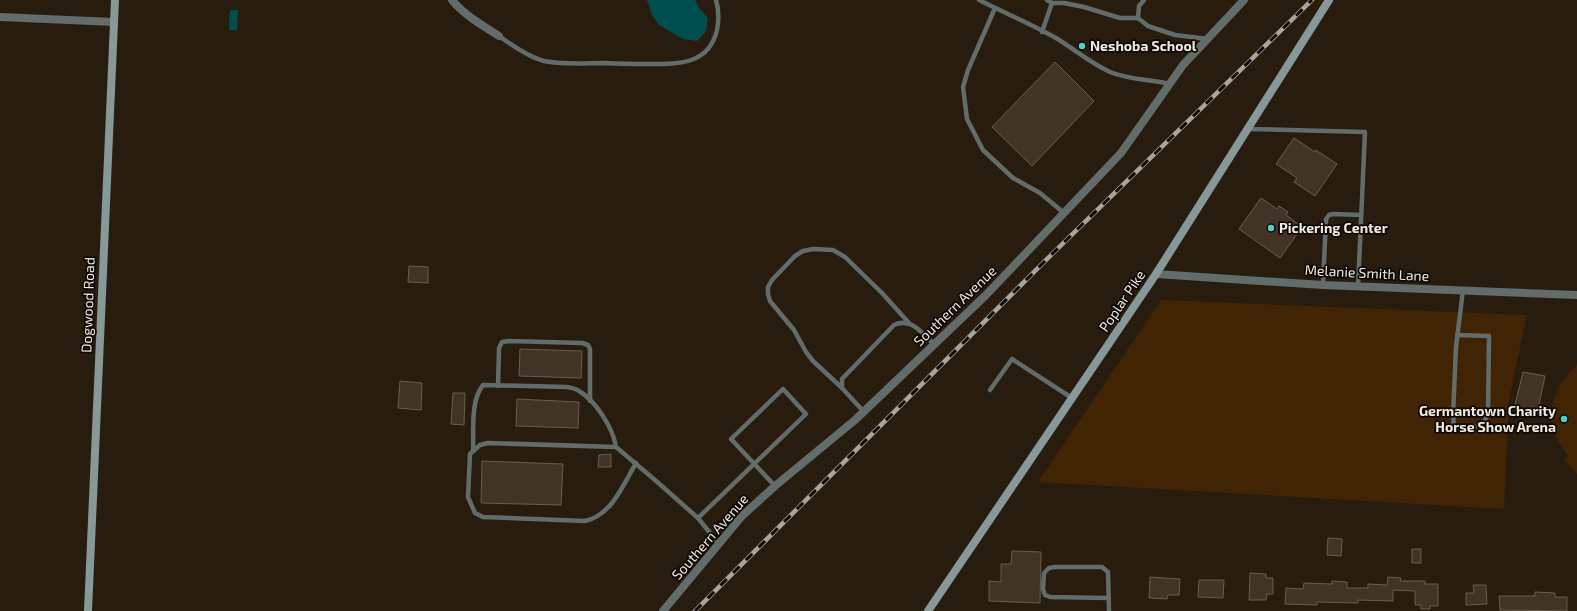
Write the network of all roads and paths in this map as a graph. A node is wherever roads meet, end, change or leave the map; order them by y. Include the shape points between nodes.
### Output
1 (115, 0) edge
2 (452, 0) edge
3 (716, 0) edge
4 (979, 0) edge
5 (1047, 0) edge
6 (1144, 0) edge
7 (1244, 0) edge
8 (1329, 0) edge
9 (1052, 3) junction
10 (995, 8) junction
11 (0, 17) edge
12 (1138, 18) junction
13 (114, 22) junction
14 (1042, 32) junction
15 (499, 36) joint
16 (1208, 39) junction
17 (1170, 84) junction
18 (1248, 129) junction
19 (1064, 213) junction
20 (1361, 215) junction
21 (1156, 274) junction
22 (1323, 285) junction
23 (1358, 287) junction
24 (1463, 290) junction
25 (1577, 295) edge
26 (909, 322) junction
27 (1457, 335) junction
28 (935, 344) junction
29 (498, 386) junction
30 (842, 388) junction
31 (990, 390) dead end
32 (1072, 398) junction
33 (590, 401) junction
34 (864, 412) junction
35 (616, 447) junction
36 (473, 450) junction
37 (636, 463) junction
38 (755, 465) junction
39 (775, 486) junction
40 (698, 518) junction
41 (719, 544) junction
42 (1109, 598) junction
43 (88, 611) edge
44 (663, 611) edge
45 (928, 611) edge
46 (1108, 611) edge

1 - 13 main road, Dogwood Road
2 - 15 street via 471,18
3 - 15 lane via 718,25 712,45 694,59 684,62 626,64 545,61
4 - 10 lane
5 - 9 lane
6 - 12 lane via 1139,6
7 - 16 street, Southern Avenue
8 - 18 main road, Poplar Pike
9 - 12 lane via 1084,7 1120,18
9 - 14 lane
10 - 14 lane
10 - 19 lane via 963,87 967,119 983,150 1013,178 1040,193
11 - 13 street
12 - 16 lane via 1148,26 1175,35
13 - 43 main road, Dogwood Road
14 - 17 lane via 1111,72
16 - 17 street, Southern Avenue via 1183,65
17 - 19 street, Southern Avenue via 1121,153
18 - 20 lane via 1365,132
18 - 21 main road, Poplar Pike
19 - 28 street, Southern Avenue
20 - 22 lane via 1328,215
20 - 23 lane
21 - 22 street, Melanie Smith Lane
21 - 32 main road, Poplar Pike
22 - 23 street, Melanie Smith Lane
23 - 24 street, Melanie Smith Lane
24 - 25 street, Melanie Smith Lane
24 - 27 lane
26 - 28 lane
26 - 30 lane via 894,325 847,373 842,380
26 - 30 lane via 846,258 833,250 813,248 795,256 768,287 770,301 794,330 813,361
27 - 27 lane via 1454,426 1479,426 1488,414 1489,336
28 - 34 street, Southern Avenue
29 - 33 lane via 567,387 577,390
29 - 33 lane via 499,348 502,342 582,343 590,349
29 - 36 lane via 483,386 478,391 475,399
30 - 34 lane
31 - 32 lane via 1012,359
32 - 45 main road, Poplar Pike
33 - 35 lane via 611,429
34 - 39 street, Southern Avenue
35 - 36 lane via 488,443
35 - 37 lane
36 - 37 lane via 470,454 468,497 475,513 483,517 576,521 594,519 612,503
37 - 40 lane
38 - 38 lane via 731,439 783,389 806,414
38 - 39 lane
38 - 40 lane
39 - 41 street, Southern Avenue via 742,516
40 - 41 lane
41 - 44 street, Southern Avenue
42 - 42 lane via 1108,572 1102,567 1054,567 1044,573 1043,589 1045,595 1050,597
42 - 46 lane

